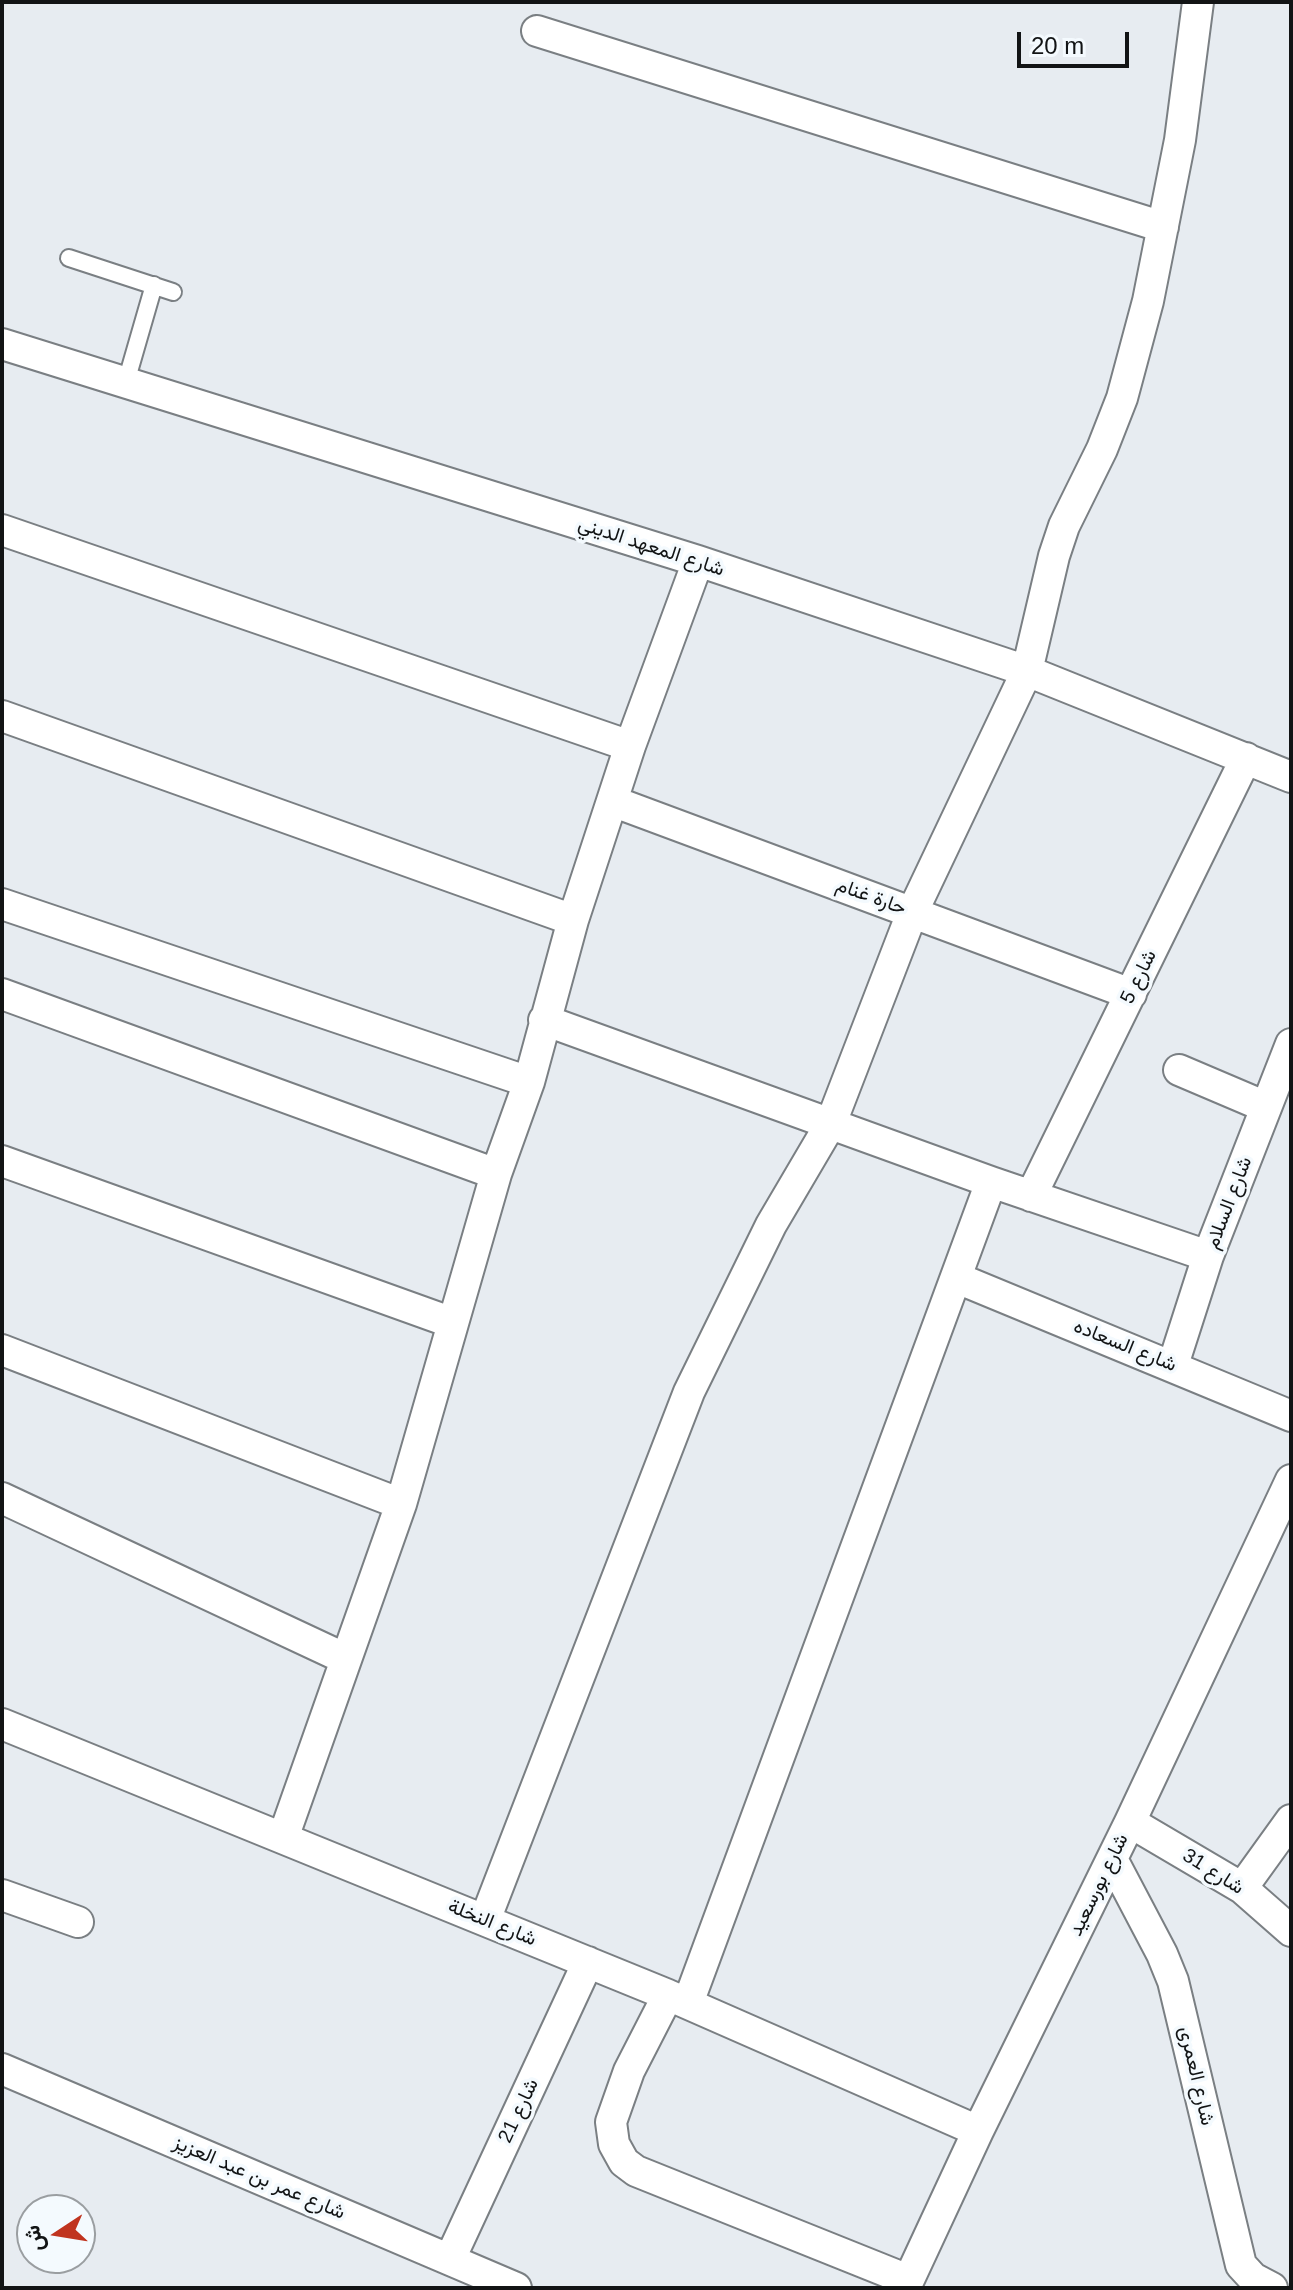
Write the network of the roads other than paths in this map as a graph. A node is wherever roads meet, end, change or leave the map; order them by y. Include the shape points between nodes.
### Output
1 (1198, 2) edge
2 (537, 31) dead end
3 (1163, 227) junction
4 (69, 258) dead end
5 (154, 285) junction
6 (173, 292) dead end
7 (2, 344) edge
8 (126, 382) junction
9 (2, 530) edge
10 (698, 561) junction
11 (1027, 671) junction
12 (2, 716) edge
13 (630, 746) junction
14 (1246, 758) junction
15 (1291, 777) edge
16 (612, 801) junction
17 (2, 904) edge
18 (912, 913) junction
19 (573, 920) junction
20 (2, 994) edge
21 (1131, 994) junction
22 (544, 1020) junction
23 (1291, 1044) edge
24 (1179, 1070) dead end
25 (529, 1082) junction
26 (1266, 1107) junction
27 (831, 1123) junction
28 (2, 1161) edge
29 (496, 1174) junction
30 (991, 1182) junction
31 (1031, 1196) junction
32 (1208, 1256) junction
33 (957, 1278) junction
34 (453, 1323) junction
35 (2, 1350) edge
36 (1173, 1365) junction
37 (1291, 1416) edge
38 (1288, 1496) edge
39 (2, 1498) edge
40 (401, 1504) junction
41 (346, 1659) junction
42 (2, 1724) edge
43 (1291, 1820) edge
44 (1130, 1822) junction
45 (283, 1838) junction
46 (1112, 1859) junction
47 (1242, 1888) junction
48 (2, 1895) edge
49 (485, 1920) junction
50 (78, 1922) dead end
51 (1291, 1931) edge
52 (588, 1962) junction
53 (678, 1999) junction
54 (2, 2069) edge
55 (978, 2131) junction
56 (450, 2259) junction
57 (907, 2284) edge
58 (516, 2288) edge
59 (1272, 2288) edge

1 - 3 street
2 - 3 street
3 - 11 street via 1122,398 1064,526
4 - 5 lane
5 - 6 lane
5 - 8 lane
7 - 8 street, شارع المعهد الديني
8 - 10 street, شارع المعهد الديني
9 - 13 street
10 - 11 street, شارع المعهد الديني
10 - 13 street
11 - 14 street, شارع المعهد الديني
11 - 18 street
12 - 19 street
13 - 16 street
14 - 15 street, شارع المعهد الديني
14 - 21 street, شارع 5
16 - 18 street, حارة غنام
16 - 19 street
17 - 25 street
18 - 21 street, حارة غنام
18 - 27 street
19 - 22 street
20 - 29 street
21 - 31 street, شارع 5
22 - 25 street
22 - 27 street
23 - 26 street, شارع السلام
24 - 26 street
25 - 29 street
26 - 32 street, شارع السلام
27 - 30 street
27 - 49 street via 771,1225 689,1392
28 - 34 street
29 - 34 street
30 - 31 street
30 - 33 street
31 - 32 street
32 - 36 street, شارع السلام
33 - 36 street, شارع السعاده
33 - 53 street
34 - 40 street
35 - 40 street
36 - 37 street, شارع السعاده
38 - 44 street, شارع بورسعيد
39 - 41 street
40 - 41 street
41 - 45 street
42 - 45 street, شارع النخلة
43 - 47 street
44 - 46 street, شارع بورسعيد
44 - 47 street, شارع 31
45 - 49 street, شارع النخلة
46 - 55 street, شارع بورسعيد
46 - 59 street, شارع العمرى via 1173,1981 1241,2265
47 - 51 street, شارع 31
48 - 50 street
49 - 52 street, شارع النخلة
52 - 53 street, شارع النخلة
52 - 56 street, شارع 21
53 - 55 street, شارع النخلة
53 - 57 street via 629,2071 611,2122 624,2162
54 - 56 street, شارع عمر بن عبد العزيز
55 - 57 street, شارع بورسعيد
56 - 58 street, شارع عمر بن عبد العزيز

